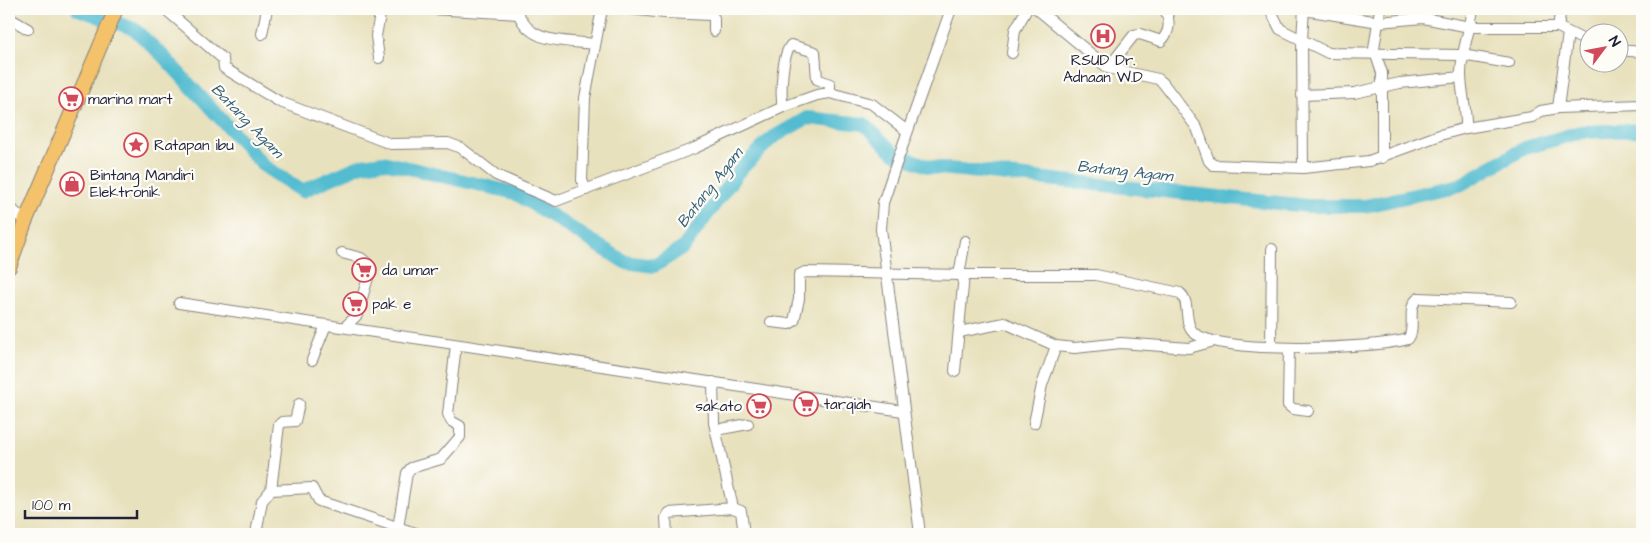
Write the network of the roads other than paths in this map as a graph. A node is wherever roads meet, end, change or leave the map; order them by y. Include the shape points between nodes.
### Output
1 (116, 9) edge
2 (165, 9) edge
3 (267, 9) edge
4 (377, 9) edge
5 (430, 9) edge
6 (602, 9) edge
7 (630, 9) edge
8 (952, 9) edge
9 (1027, 9) edge
10 (1037, 9) edge
11 (1165, 9) edge
12 (1270, 9) edge
13 (1304, 9) edge
14 (1380, 9) edge
15 (1473, 9) edge
16 (1562, 9) edge
17 (518, 11) edge
18 (9, 18) edge
19 (1379, 22) junction
20 (1470, 27) junction
21 (1558, 27) junction
22 (28, 29) dead end
23 (714, 31) dead end
24 (1568, 33) junction
25 (262, 34) dead end
26 (1578, 38) edge
27 (1302, 39) junction
28 (595, 44) junction
29 (1628, 51) edge
30 (1642, 52) edge
31 (1012, 53) dead end
32 (1376, 54) junction
33 (1462, 55) junction
34 (379, 58) dead end
35 (1509, 63) dead end
36 (1108, 68) junction
37 (1461, 77) junction
38 (1383, 86) junction
39 (830, 91) junction
40 (1302, 95) junction
41 (782, 104) junction
42 (1642, 105) edge
43 (1556, 109) junction
44 (1466, 125) junction
45 (906, 132) junction
46 (1382, 152) junction
47 (1303, 168) junction
48 (584, 186) junction
49 (9, 206) edge
50 (26, 222) junction
51 (965, 241) dead end
52 (1272, 249) dead end
53 (342, 253) dead end
54 (9, 267) edge
55 (886, 272) junction
56 (961, 275) junction
57 (1511, 302) dead end
58 (179, 303) dead end
59 (771, 322) dead end
60 (326, 325) junction
61 (345, 327) junction
62 (959, 332) junction
63 (1214, 341) junction
64 (456, 345) junction
65 (1056, 346) junction
66 (1272, 347) junction
67 (1289, 348) junction
68 (312, 360) dead end
69 (955, 371) dead end
70 (713, 382) junction
71 (299, 404) dead end
72 (903, 411) junction
73 (1308, 411) dead end
74 (1034, 423) dead end
75 (748, 424) dead end
76 (716, 430) junction
77 (271, 490) junction
78 (733, 508) junction
79 (398, 531) edge
80 (256, 534) edge
81 (418, 534) edge
82 (668, 534) edge
83 (744, 534) edge
84 (920, 534) edge

1 - 50 main road
2 - 48 street via 223,59 224,68 280,102 391,144 448,143 461,148 496,175 547,199 556,201
3 - 25 street
4 - 34 street
5 - 17 street
6 - 28 street
7 - 23 street via 712,15
8 - 45 street
9 - 31 street via 1014,30
10 - 36 street
11 - 36 street via 1169,29 1166,36 1160,41 1134,35
12 - 27 street via 1280,29
13 - 19 street
13 - 27 street
14 - 19 street
15 - 20 street
16 - 21 street
17 - 28 street via 522,21 536,36
18 - 22 street
19 - 20 street via 1423,18
19 - 32 street
20 - 21 street
20 - 33 street
21 - 24 street
24 - 26 street
24 - 43 street
27 - 32 street via 1328,53
27 - 40 street
28 - 48 street via 584,106
29 - 30 street
32 - 33 street
32 - 38 street
33 - 35 street
33 - 37 street
36 - 47 street via 1158,79 1163,83 1192,121 1213,165
37 - 38 street
37 - 44 street
38 - 40 street via 1354,93
38 - 46 street
39 - 41 street
39 - 41 street via 829,83 817,79 815,52 791,45 784,68
39 - 45 street via 872,104
40 - 47 street
41 - 48 street via 695,148
42 - 43 street
43 - 44 street via 1541,111 1532,117
44 - 46 street
45 - 55 street via 883,203 881,229
46 - 47 street
49 - 50 street
50 - 54 main road
51 - 56 street
52 - 66 street
53 - 61 street via 361,258 370,271 357,315
55 - 56 street
55 - 59 street via 800,273 794,321 789,324
55 - 72 street
56 - 62 street
56 - 63 street via 1096,275 1177,291 1184,297 1192,331
57 - 67 street via 1418,298 1413,305 1408,339 1343,347
58 - 60 street
60 - 61 street
60 - 68 street
61 - 64 street
62 - 65 street via 1005,323
62 - 69 street
63 - 65 street via 1188,348 1121,344 1075,348
63 - 66 street
64 - 70 street
64 - 79 street via 448,414 451,421 460,426 460,437 441,459 411,468 407,473
65 - 74 street via 1042,385
66 - 67 street
67 - 73 street via 1288,405
70 - 72 street
70 - 76 street
71 - 77 street via 294,421 279,425
72 - 84 street
75 - 76 street
76 - 78 street
77 - 79 street via 312,488 319,501
77 - 80 street via 262,501
78 - 82 street via 669,513 666,518
78 - 83 street via 741,511
79 - 81 street

